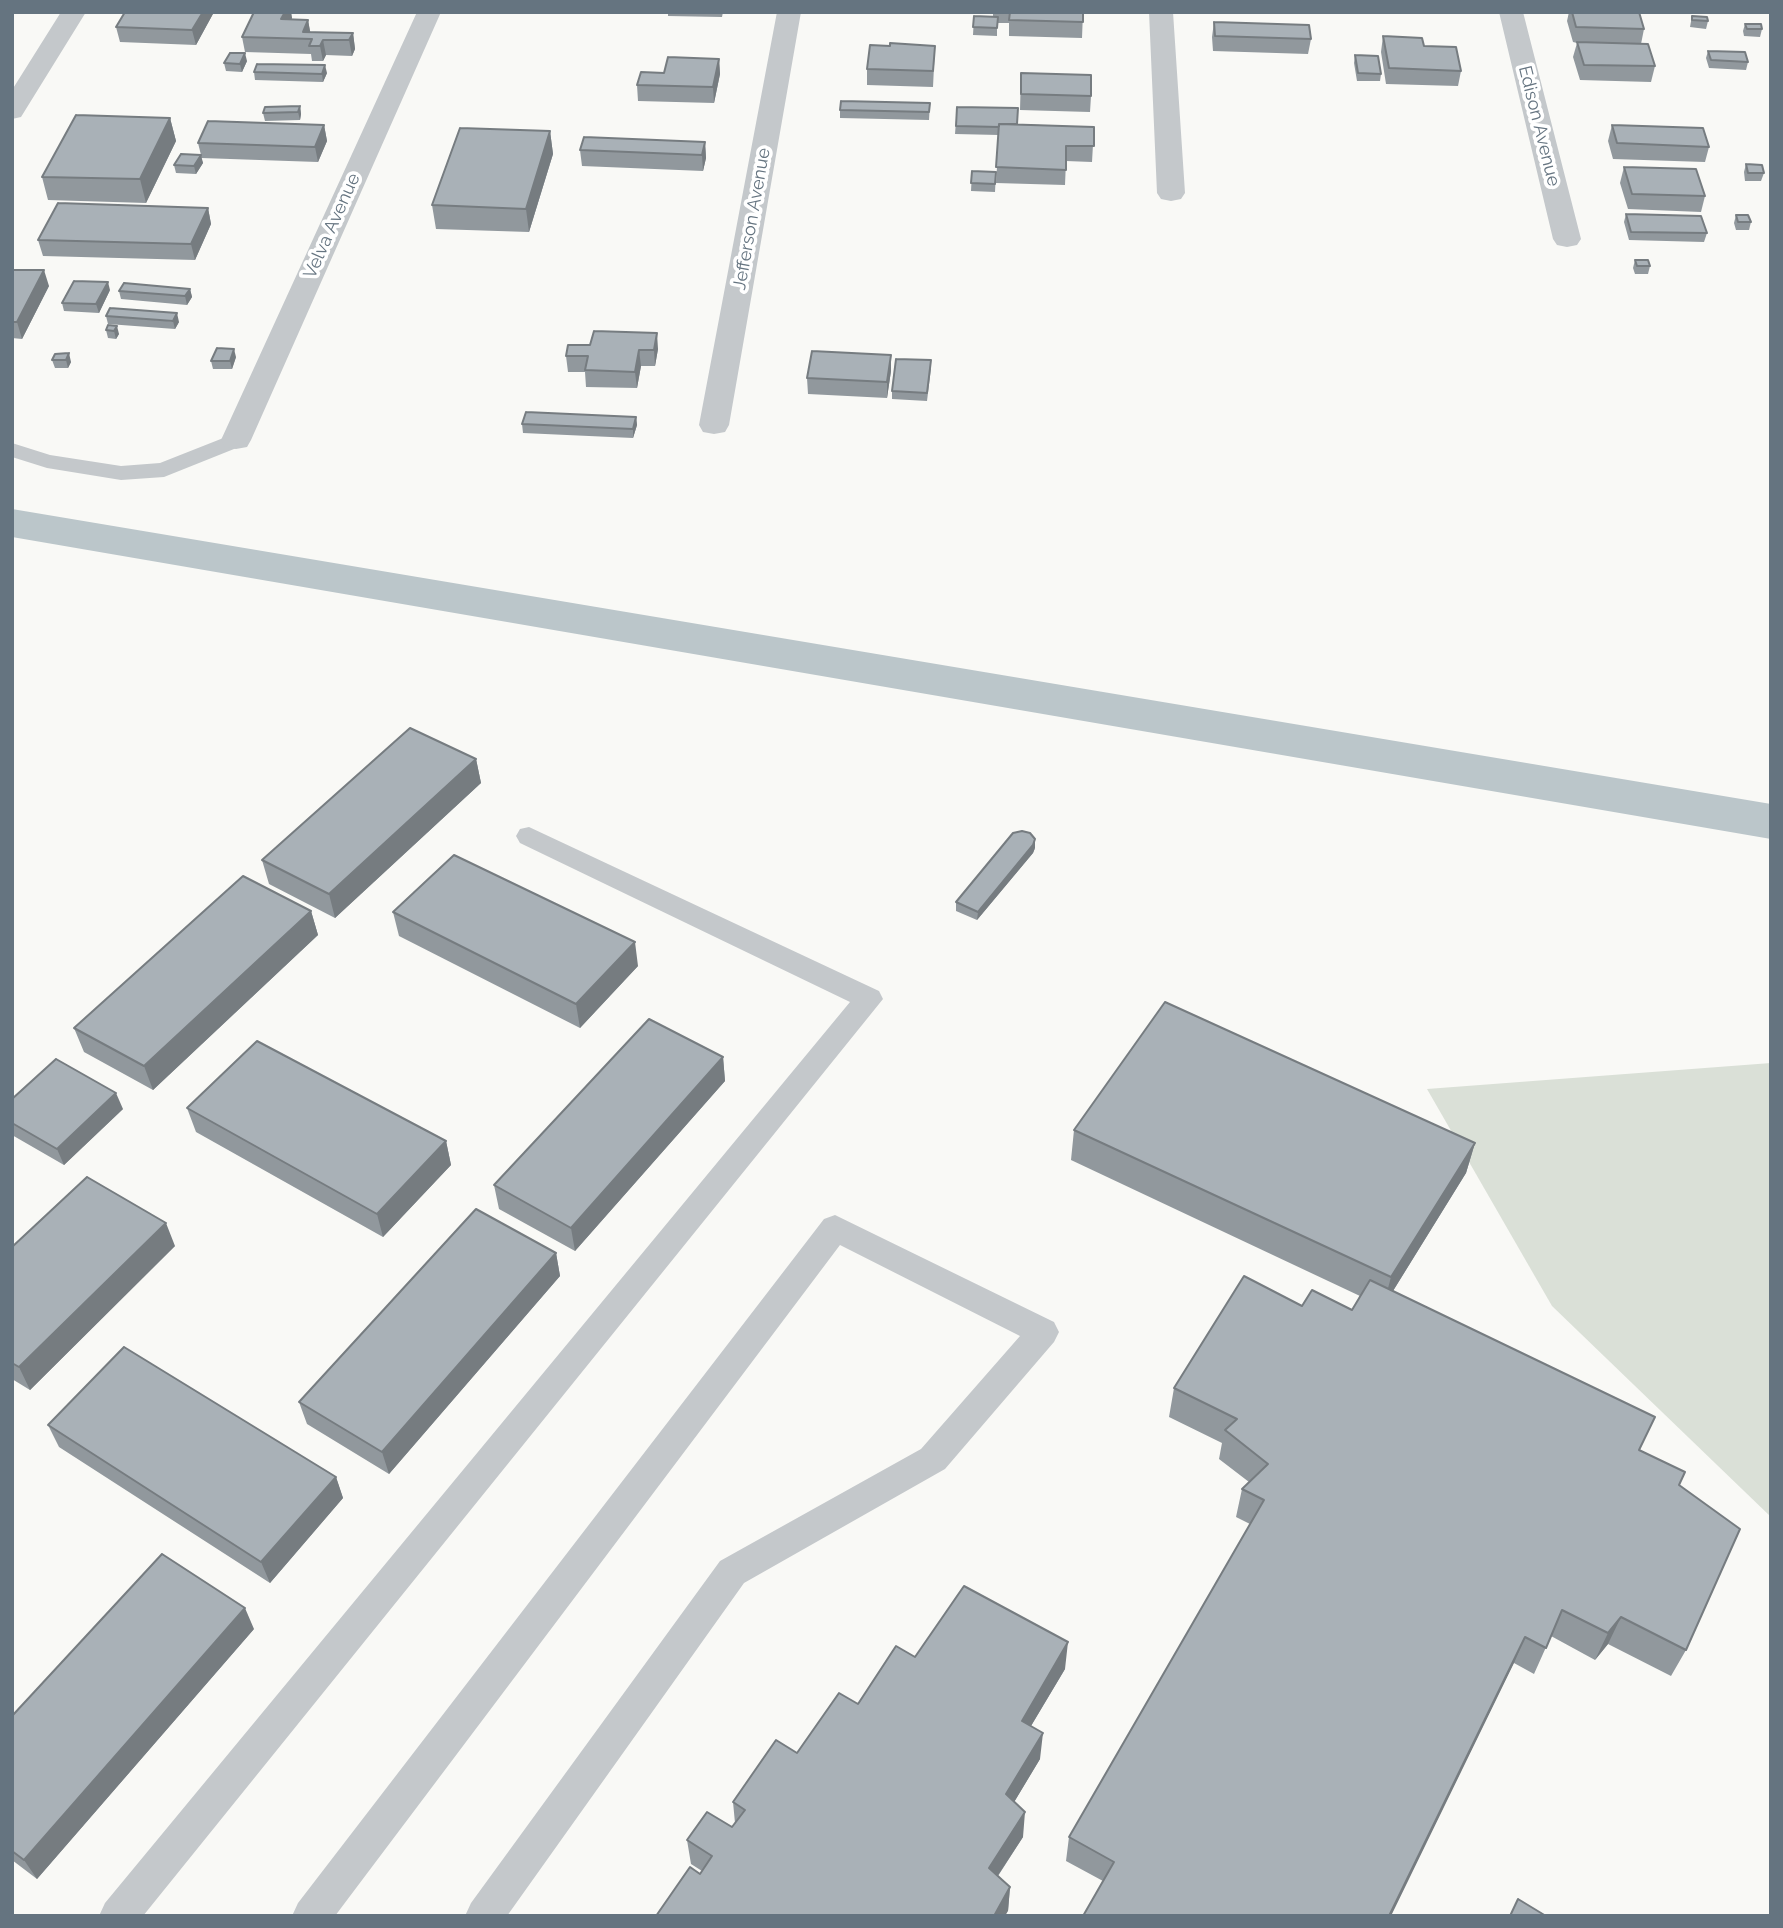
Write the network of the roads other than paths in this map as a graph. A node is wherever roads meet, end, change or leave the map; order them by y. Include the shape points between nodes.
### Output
1 (74, 12) edge
2 (429, 12) edge
3 (789, 12) edge
4 (1161, 12) edge
5 (1511, 12) edge
6 (12, 111) edge
7 (1171, 193) dead end
8 (1567, 239) dead end
9 (714, 425) dead end
10 (236, 440) joint
11 (12, 450) edge
12 (529, 836) dead end
13 (118, 1916) edge
14 (311, 1916) edge
15 (484, 1916) edge

1 - 6 street
2 - 10 street, Velva Avenue
3 - 9 street, Jefferson Avenue
4 - 7 street
5 - 8 street, Edison Avenue
10 - 11 lane via 164,470 121,473 47,461
12 - 13 lane via 869,999
14 - 15 lane via 835,1228 1043,1332 933,1459 732,1572

